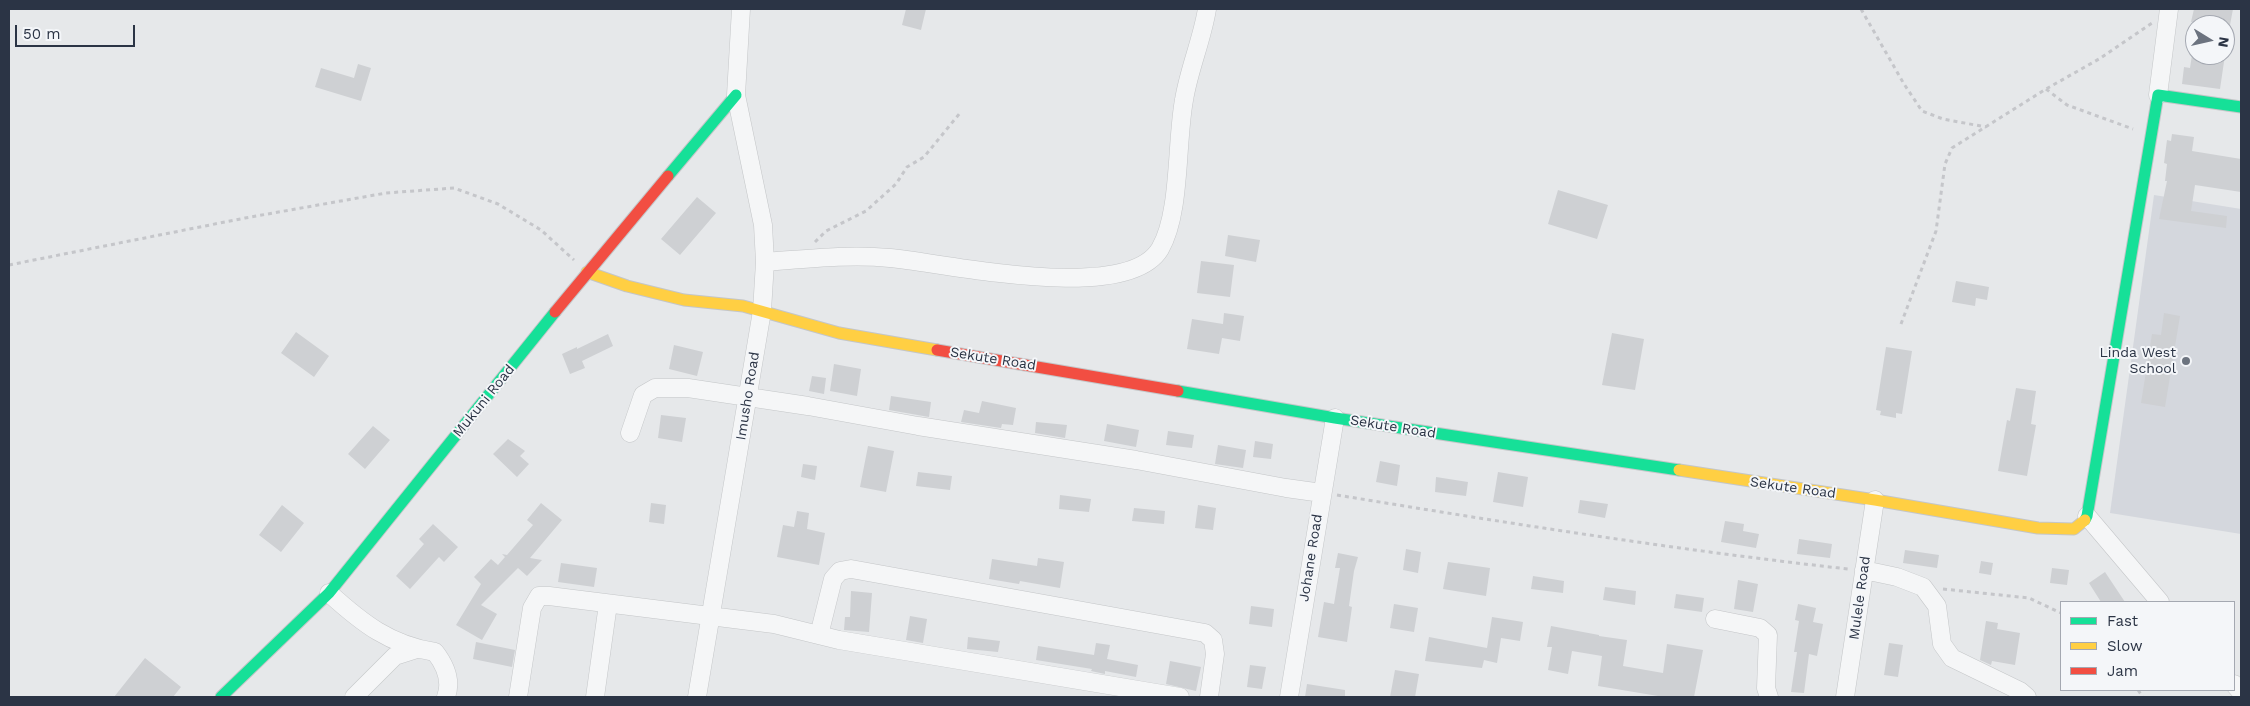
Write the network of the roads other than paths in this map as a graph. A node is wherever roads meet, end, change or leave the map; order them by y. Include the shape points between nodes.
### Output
1 (741, 9) edge
2 (1207, 9) edge
3 (2169, 10) edge
4 (736, 95) junction
5 (2158, 95) junction
6 (2241, 107) edge
7 (765, 262) junction
8 (587, 272) junction
9 (762, 311) junction
10 (749, 398) junction
11 (1335, 418) junction
12 (630, 433) dead end
13 (1322, 493) junction
14 (1875, 500) junction
15 (2087, 516) junction
16 (1864, 570) junction
17 (329, 594) junction
18 (2159, 601) edge
19 (608, 604) junction
20 (710, 616) junction
21 (1715, 619) dead end
22 (818, 634) junction
23 (417, 649) junction
24 (221, 697) edge
25 (354, 697) edge
26 (446, 697) edge
27 (518, 697) edge
28 (595, 697) edge
29 (697, 697) edge
30 (1180, 697) edge
31 (1209, 697) edge
32 (1289, 697) edge
33 (1769, 697) edge
34 (1845, 697) edge
35 (2028, 697) edge

1 - 4 street, Imusho Road
2 - 7 street via 1184,100 1169,231 1159,250 1142,266 1121,274 1055,278 959,269 890,258 850,256
3 - 5 street
4 - 7 street, Imusho Road via 763,225
4 - 8 street, Mukuni Road
5 - 6 street
5 - 15 street
7 - 9 street, Imusho Road
8 - 9 street, Sekute Road via 684,300
8 - 17 street, Mukuni Road
9 - 10 street, Imusho Road
9 - 11 street, Sekute Road via 839,333
10 - 12 street via 688,388 655,388 643,395
10 - 13 street
10 - 20 street, Imusho Road
11 - 13 street, Johane Road
11 - 14 street, Sekute Road
13 - 32 street, Johane Road
14 - 15 street, Sekute Road via 2038,528 2074,529
14 - 16 street, Mulele Road
15 - 18 street
16 - 34 street, Mulele Road
16 - 35 street via 1897,576 1923,587 1937,606 1942,644 1952,658
17 - 23 street via 360,621 387,638
17 - 24 street, Mukuni Road
19 - 20 street
19 - 27 street via 539,596 532,608
19 - 28 street
20 - 22 street via 774,624
20 - 29 street, Imusho Road
21 - 33 street via 1760,628 1768,635 1766,688
22 - 30 street
22 - 31 street via 833,578 840,571 851,570 1205,633 1213,640 1215,654
23 - 25 street via 395,656
23 - 26 street via 435,652 444,664 448,680

